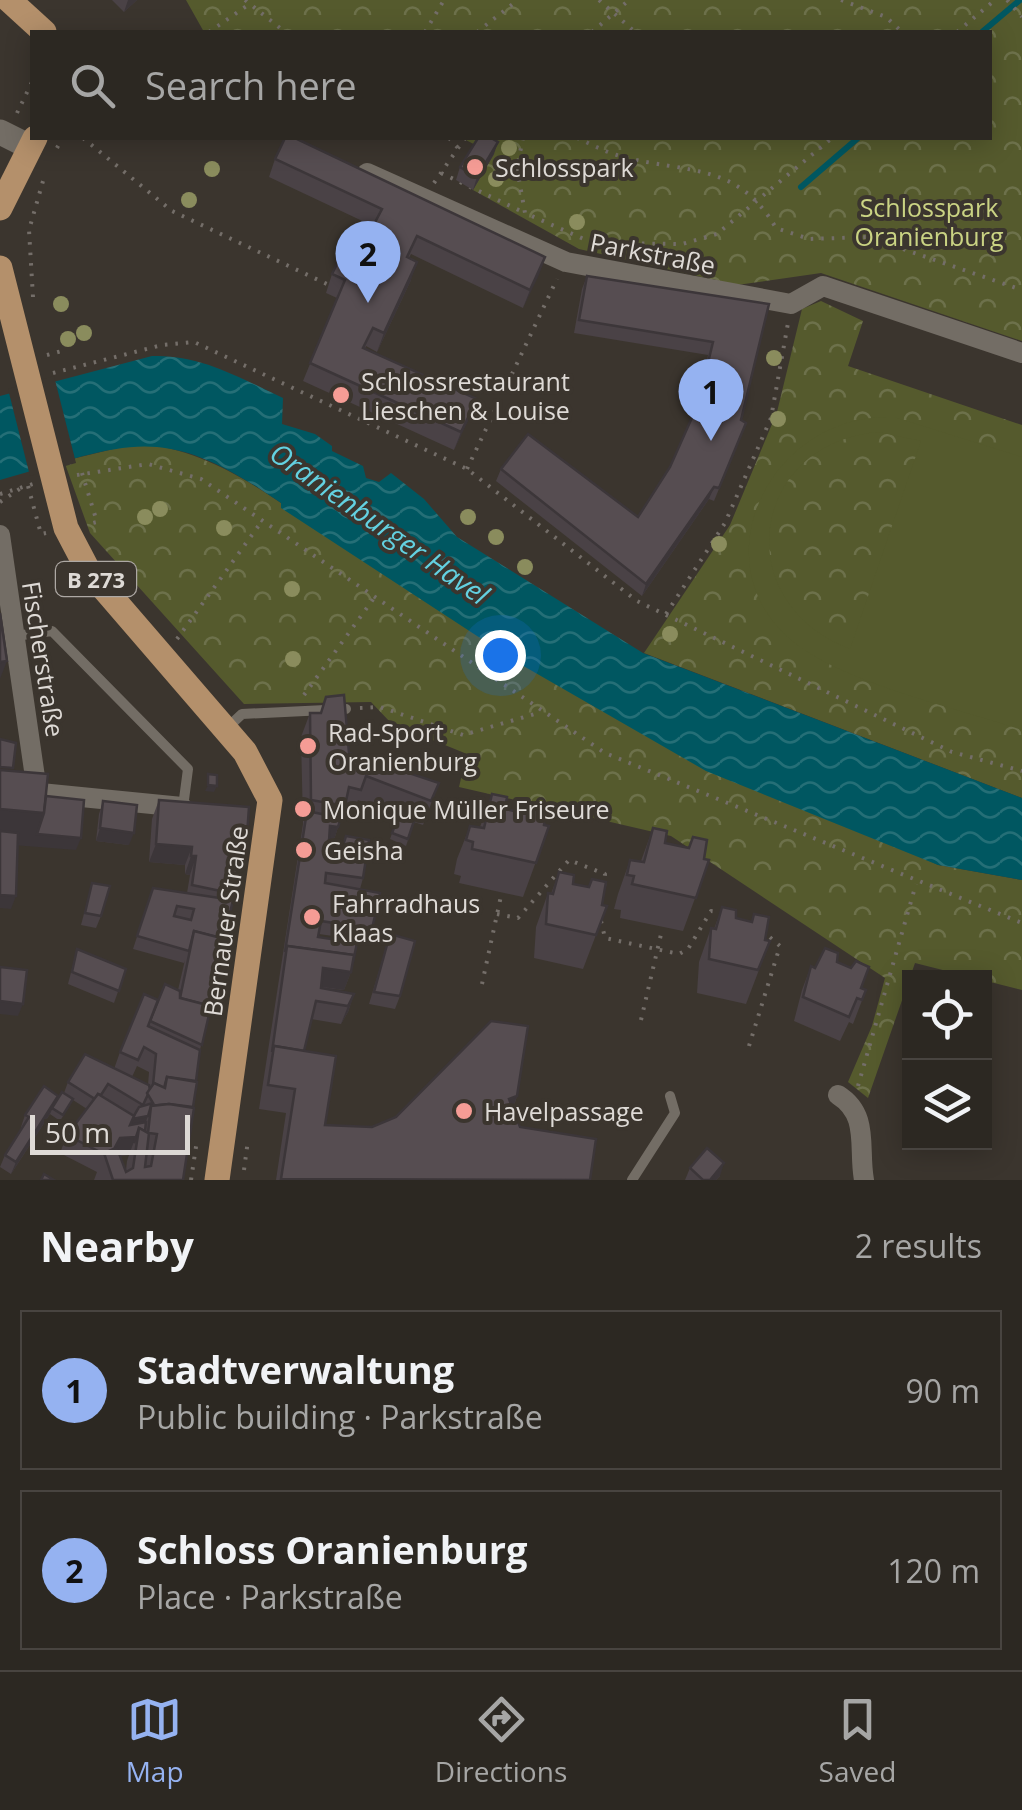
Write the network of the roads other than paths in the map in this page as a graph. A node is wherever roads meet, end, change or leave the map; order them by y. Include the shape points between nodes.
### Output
1 (9, 0) edge
2 (42, 30) edge
3 (8, 123) edge
4 (39, 148) edge
5 (354, 168) edge
6 (0, 208) edge
7 (0, 268) edge
8 (1022, 354) edge
9 (0, 536) edge
10 (14, 636) junction
11 (346, 708) edge
12 (226, 729) junction
13 (0, 789) edge
14 (38, 791) junction
15 (191, 807) joint
16 (670, 1096) dead end
17 (844, 1098) road end
18 (217, 1180) edge
19 (632, 1180) edge
20 (864, 1180) edge

1 - 2 main road
3 - 4 main road
4 - 6 main road
5 - 8 street, Parkstraße via 566,262 791,304 823,286
7 - 12 main road, Bernauer Straße / B 273 via 42,369 66,528 88,570
9 - 10 street, Fischerstraße
10 - 14 street, Fischerstraße
10 - 15 lane via 52,631 188,769
11 - 12 lane via 242,714
12 - 18 main road, Bernauer Straße / B 273 via 257,768 259,804
13 - 14 street
14 - 15 street
16 - 19 lane via 675,1113
17 - 20 street via 860,1118

